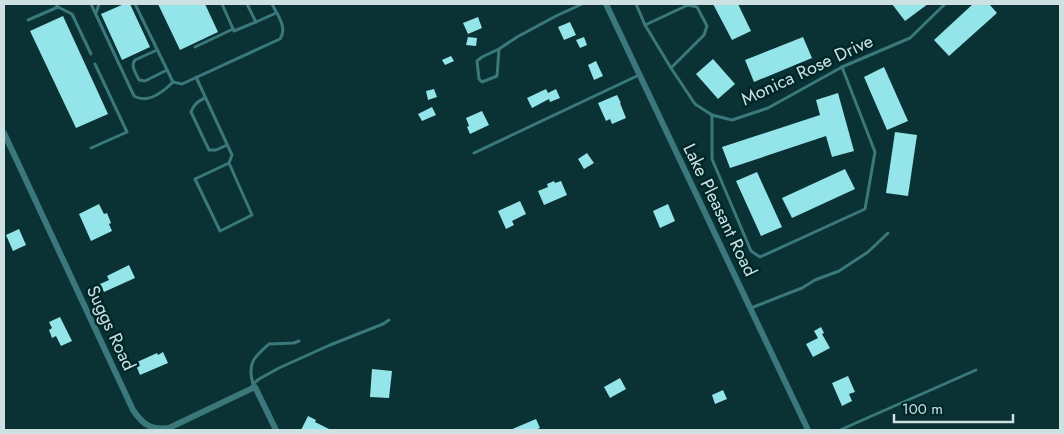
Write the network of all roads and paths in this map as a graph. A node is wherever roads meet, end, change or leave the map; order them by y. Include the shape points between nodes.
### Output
1 (91, 4) edge
2 (99, 4) edge
3 (135, 4) edge
4 (222, 4) edge
5 (247, 4) edge
6 (272, 4) edge
7 (582, 4) edge
8 (606, 4) edge
9 (636, 4) edge
10 (945, 4) edge
11 (57, 5) edge
12 (96, 13) junction
13 (276, 13) junction
14 (28, 20) dead end
15 (256, 22) junction
16 (645, 25) junction
17 (233, 28) junction
18 (195, 47) dead end
19 (499, 49) junction
20 (157, 50) junction
21 (91, 54) dead end
22 (96, 64) dead end
23 (842, 67) junction
24 (671, 68) junction
25 (167, 70) junction
26 (639, 75) junction
27 (196, 78) junction
28 (173, 82) junction
29 (205, 98) junction
30 (712, 115) junction
31 (4, 133) edge
32 (227, 145) junction
33 (91, 148) dead end
34 (474, 153) dead end
35 (228, 163) junction
36 (888, 232) dead end
37 (750, 308) junction
38 (389, 320) dead end
39 (299, 341) dead end
40 (976, 370) dead end
41 (254, 387) junction
42 (276, 430) edge
43 (808, 430) edge
44 (840, 430) edge

1 - 12 lane
2 - 12 lane
3 - 20 lane
4 - 17 lane
5 - 15 lane
6 - 13 lane
7 - 19 lane
8 - 26 street, Lake Pleasant Road
9 - 16 lane, Monica Rose Drive
10 - 23 lane, Monica Rose Drive via 910,38
11 - 14 lane
11 - 21 lane via 72,14
12 - 28 lane via 134,96 144,99 165,90
13 - 15 lane
13 - 27 lane via 284,29 280,38
15 - 17 lane via 234,31
16 - 24 lane, Monica Rose Drive
16 - 24 lane via 688,5 697,7 707,26 704,35
17 - 18 lane
19 - 19 lane via 477,61 482,82 497,76
20 - 25 lane
20 - 25 lane via 133,62 139,80 145,81
22 - 33 lane via 126,132
23 - 30 lane, Monica Rose Drive via 768,108 732,120
23 - 30 lane via 875,152 865,208 760,257 750,251 712,159
24 - 30 lane, Monica Rose Drive via 695,104
25 - 28 lane
26 - 34 lane
26 - 37 street, Lake Pleasant Road
27 - 28 lane via 182,84
27 - 29 lane
29 - 32 lane
29 - 32 lane via 197,102 191,112 209,150
31 - 41 street, Suggs Road via 138,418 158,430 169,428
32 - 35 lane via 232,155
35 - 35 lane via 252,215 220,230 195,179
36 - 37 lane via 868,252 840,271
37 - 43 street, Lake Pleasant Road
38 - 41 lane via 280,368 259,379
39 - 41 lane via 269,344 260,351 251,365
40 - 44 lane
41 - 42 street

